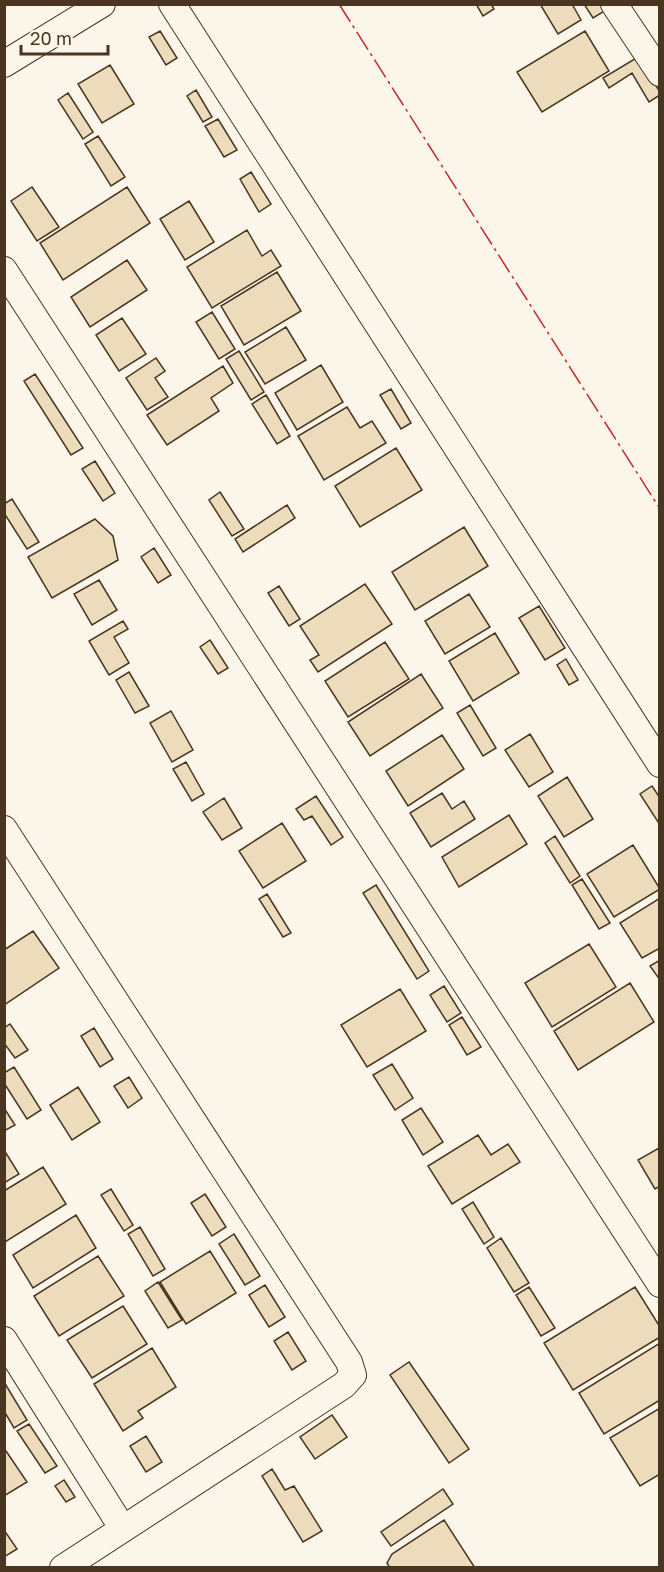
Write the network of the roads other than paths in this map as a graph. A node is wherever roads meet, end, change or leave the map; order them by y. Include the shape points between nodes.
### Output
1 (102, 4) edge
2 (172, 4) edge
3 (615, 4) edge
4 (4, 64) edge
5 (660, 74) edge
6 (4, 270) edge
7 (660, 764) edge
8 (4, 829) edge
9 (660, 1284) edge
10 (4, 1340) edge
11 (123, 1529) junction
12 (63, 1568) edge

1 - 4 street
2 - 7 street
3 - 5 street
6 - 9 street
8 - 11 street via 349,1362 353,1375 344,1385
10 - 11 street
11 - 12 street

